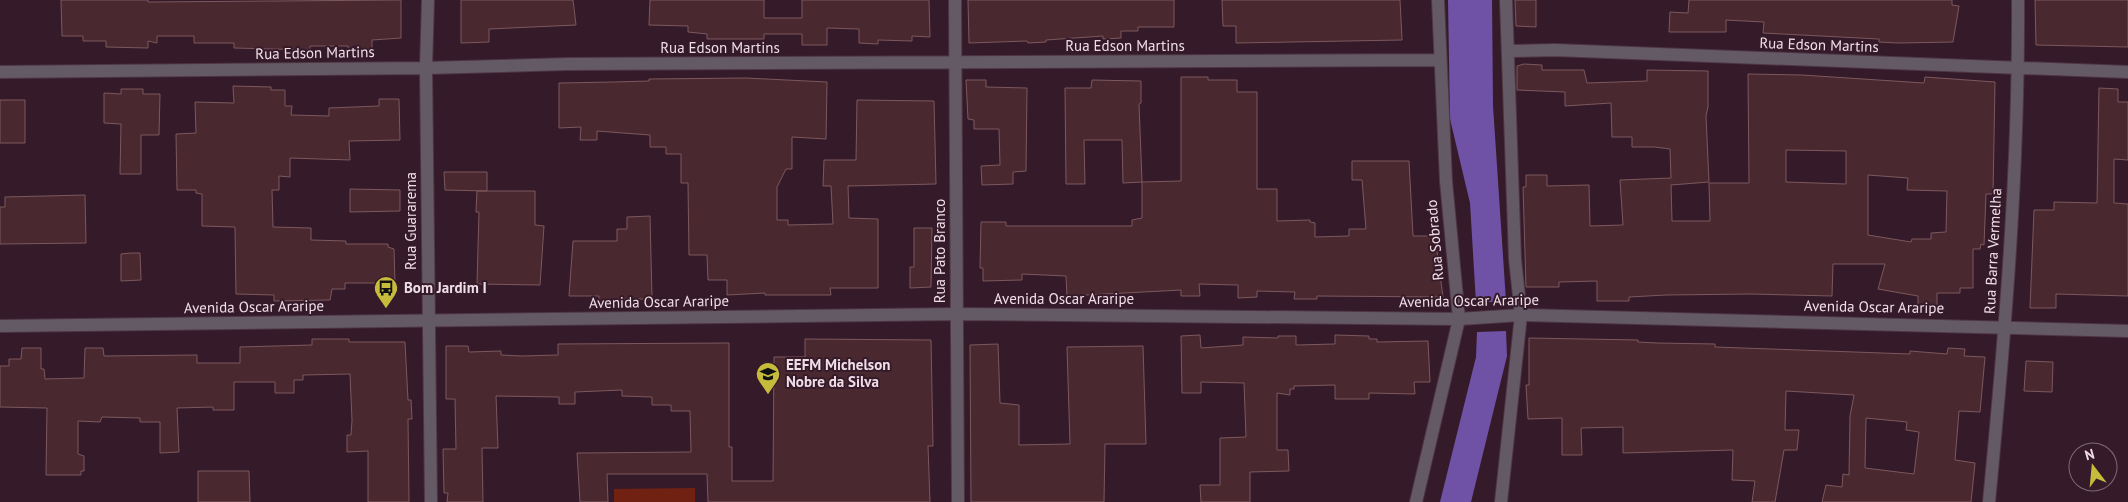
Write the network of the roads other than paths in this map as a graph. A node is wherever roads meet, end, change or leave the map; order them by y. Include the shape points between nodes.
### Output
1 (428, 0) edge
2 (955, 0) edge
3 (1438, 0) edge
4 (1506, 0) edge
5 (2018, 0) edge
6 (1509, 51) junction
7 (1440, 60) junction
8 (957, 63) junction
9 (426, 68) junction
10 (2018, 69) junction
11 (0, 72) edge
12 (2128, 72) edge
13 (956, 314) junction
14 (1521, 315) junction
15 (1459, 318) junction
16 (428, 322) junction
17 (0, 326) edge
18 (2006, 326) junction
19 (2128, 331) edge
20 (431, 502) edge
21 (958, 502) edge
22 (1416, 502) edge
23 (1501, 502) edge
24 (1989, 502) edge

1 - 9 street, Rua Guararema
2 - 8 street, Rua Pato Branco
3 - 7 street, Rua Sobrado
4 - 6 street
5 - 10 street, Rua Barra Vermelha
6 - 10 street, Rua Edson Martins via 1555,50
6 - 14 street via 1515,259
7 - 8 street, Rua Edson Martins
7 - 15 street, Rua Sobrado via 1446,181
8 - 9 street, Rua Edson Martins via 568,64
8 - 13 street, Rua Pato Branco
9 - 11 street, Rua Edson Martins
9 - 16 street, Rua Guararema
10 - 12 street, Rua Edson Martins
10 - 18 street, Rua Barra Vermelha
13 - 15 street, Avenida Oscar Araripe
13 - 16 street, Avenida Oscar Araripe
13 - 21 street, Rua Pato Branco
14 - 15 street, Avenida Oscar Araripe
14 - 18 street, Avenida Oscar Araripe
14 - 23 street
15 - 22 street, Rua Sobrado
16 - 17 street, Avenida Oscar Araripe
16 - 20 street, Rua Guararema
18 - 19 street, Avenida Oscar Araripe
18 - 24 street, Rua Barra Vermelha

